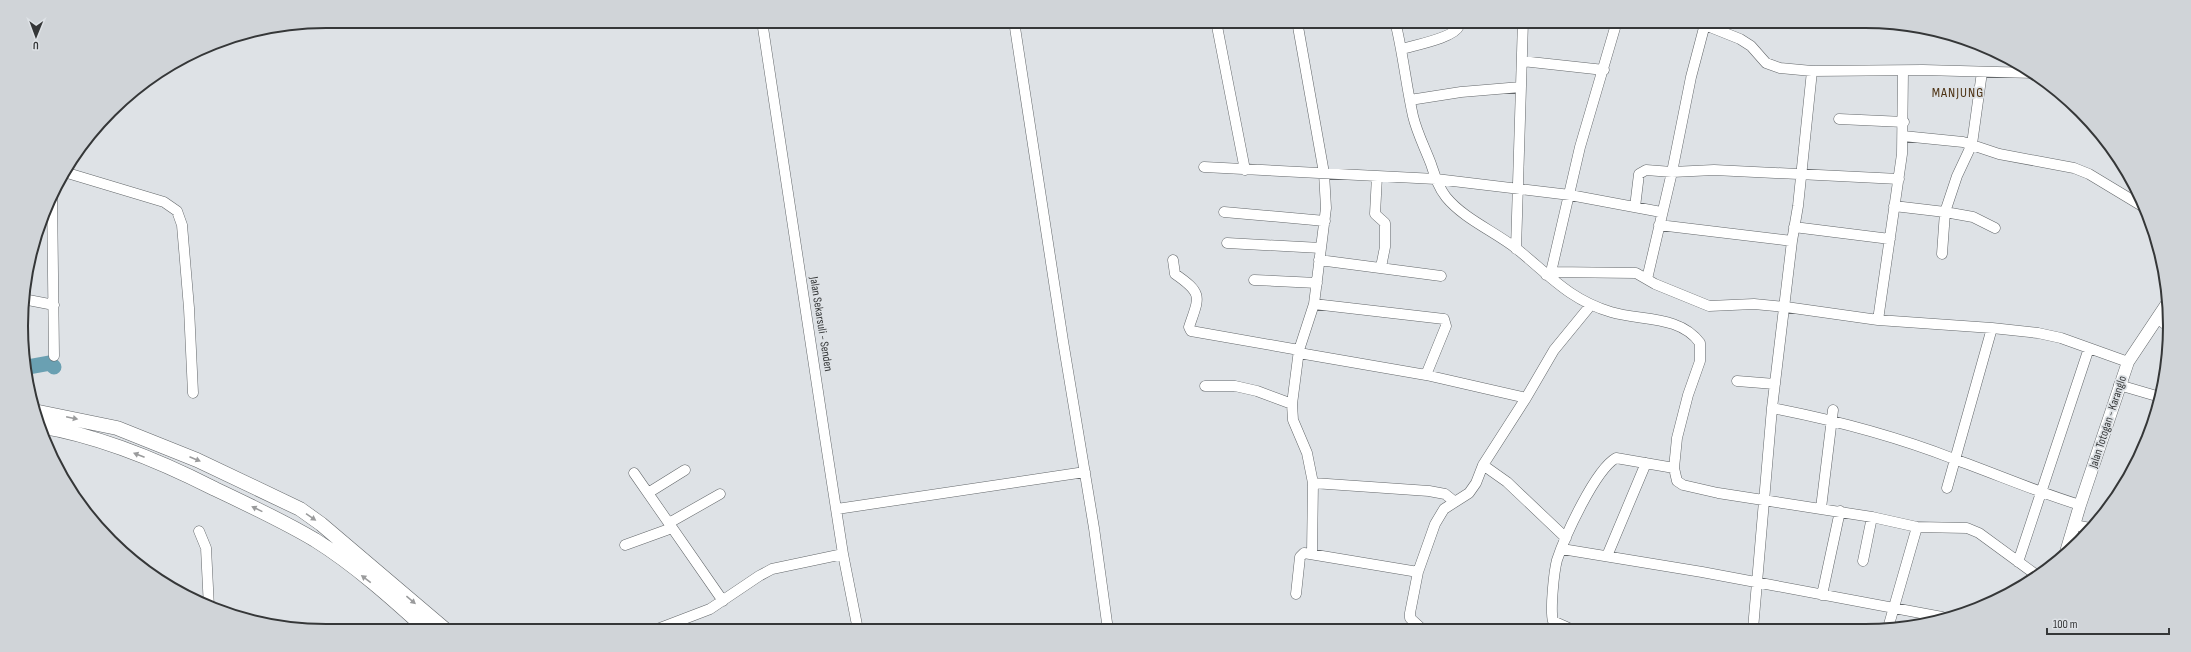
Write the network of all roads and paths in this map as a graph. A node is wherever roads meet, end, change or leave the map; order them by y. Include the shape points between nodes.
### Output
1 (763, 28) edge
2 (1015, 28) edge
3 (1217, 28) edge
4 (1298, 28) edge
5 (1397, 28) edge
6 (1458, 28) edge
7 (1523, 28) edge
8 (1615, 28) edge
9 (1699, 28) edge
10 (1712, 28) edge
11 (1402, 49) junction
12 (1522, 60) junction
13 (1604, 70) junction
14 (1812, 71) junction
15 (1903, 71) junction
16 (1982, 72) junction
17 (2023, 74) edge
18 (1521, 87) junction
19 (1410, 100) junction
20 (1839, 119) dead end
21 (1904, 122) junction
22 (1903, 136) junction
23 (1972, 144) junction
24 (1204, 167) dead end
25 (1245, 170) junction
26 (1672, 172) junction
27 (1801, 173) junction
28 (70, 174) edge
29 (1324, 174) junction
30 (1377, 176) junction
31 (1436, 179) junction
32 (1899, 179) junction
33 (1519, 190) junction
34 (1570, 195) junction
35 (2136, 202) edge
36 (1894, 206) junction
37 (1635, 207) junction
38 (52, 209) edge
39 (1224, 212) dead end
40 (1661, 212) junction
41 (1946, 212) junction
42 (1325, 221) junction
43 (1659, 225) junction
44 (1794, 227) junction
45 (1995, 228) dead end
46 (1890, 239) junction
47 (1792, 241) junction
48 (1227, 243) dead end
49 (1321, 248) junction
50 (1516, 249) junction
51 (1942, 254) dead end
52 (1173, 260) dead end
53 (1319, 260) junction
54 (1381, 267) junction
55 (1549, 273) junction
56 (1441, 276) dead end
57 (1647, 279) junction
58 (1254, 280) dead end
59 (1317, 283) junction
60 (30, 300) edge
61 (1314, 304) junction
62 (54, 305) junction
63 (1590, 306) junction
64 (1786, 307) junction
65 (2162, 310) edge
66 (2157, 318) junction
67 (1878, 320) junction
68 (2163, 322) edge
69 (1992, 328) junction
70 (2089, 348) junction
71 (1299, 352) junction
72 (54, 356) dead end
73 (2128, 362) junction
74 (1426, 375) junction
75 (1738, 382) dead end
76 (1775, 384) junction
77 (2119, 385) junction
78 (1205, 386) dead end
79 (193, 392) dead end
80 (2155, 395) edge
81 (1526, 398) junction
82 (1292, 404) junction
83 (1772, 408) junction
84 (41, 412) edge
85 (1833, 415) junction
86 (46, 428) edge
87 (1954, 458) junction
88 (1646, 463) junction
89 (1483, 465) junction
90 (1674, 468) junction
91 (685, 470) dead end
92 (1085, 472) junction
93 (634, 473) dead end
94 (1313, 483) junction
95 (1947, 488) dead end
96 (648, 493) junction
97 (720, 494) dead end
98 (2042, 494) junction
99 (1764, 500) junction
100 (1455, 502) junction
101 (2080, 504) junction
102 (1821, 508) junction
103 (837, 509) junction
104 (1840, 511) junction
105 (1872, 516) junction
106 (2074, 525) junction
107 (671, 526) junction
108 (1917, 527) junction
109 (2085, 527) edge
110 (199, 531) dead end
111 (1566, 538) junction
112 (2069, 543) edge
113 (625, 545) dead end
114 (1562, 549) junction
115 (1312, 553) junction
116 (843, 554) junction
117 (1607, 556) junction
118 (1863, 560) dead end
119 (2018, 562) junction
120 (1418, 572) junction
121 (2033, 572) edge
122 (1757, 582) junction
123 (1296, 594) dead end
124 (1822, 595) junction
125 (209, 599) edge
126 (723, 601) junction
127 (1894, 609) junction
128 (1934, 616) edge
129 (1890, 622) edge
130 (421, 624) edge
131 (439, 624) edge
132 (671, 624) edge
133 (857, 624) edge
134 (1107, 624) edge
135 (1417, 624) edge
136 (1558, 624) edge
137 (1753, 624) edge

1 - 103 street, Jalan Sekarsuli - Senden
2 - 92 street
3 - 25 street
4 - 29 street
5 - 11 street
6 - 11 street via 1448,35
7 - 12 street
8 - 13 street
9 - 26 street
10 - 14 street via 1746,42 1770,66
11 - 19 street
12 - 13 street
12 - 18 street
13 - 34 street via 1580,147
14 - 15 street
14 - 27 street
15 - 16 street
15 - 21 street
16 - 17 street
16 - 23 street
18 - 19 street via 1450,93
18 - 33 street
19 - 31 street via 1413,118
20 - 21 street
21 - 22 street
22 - 23 street
22 - 32 street
23 - 35 street via 1999,154 2074,168 2089,174
23 - 41 street via 1957,176
24 - 25 street
25 - 29 street
26 - 27 street via 1714,170
26 - 37 street via 1640,172
26 - 40 street
27 - 32 street
27 - 44 street
28 - 79 street via 164,202 177,211 180,217 189,308
29 - 30 street
29 - 42 street
30 - 31 street
30 - 54 street via 1375,214 1385,223 1385,247
31 - 33 street
31 - 50 street via 1443,193 1453,204
32 - 36 street
33 - 34 street
33 - 50 street
34 - 37 street
34 - 55 street
36 - 41 street
36 - 46 street
37 - 40 street
38 - 62 street
39 - 42 street
40 - 43 street
41 - 45 street via 1973,217
41 - 51 street
42 - 49 street
43 - 47 street
43 - 57 street
44 - 46 street
44 - 47 street
46 - 67 street
47 - 64 street
48 - 49 street
49 - 53 street
50 - 55 street
52 - 71 street via 1175,274 1190,284 1198,300 1189,327 1191,331
53 - 54 street
53 - 59 street
54 - 56 street
55 - 57 street via 1630,272
55 - 63 street via 1565,290
57 - 64 street via 1709,306 1754,304
58 - 59 street
59 - 61 street
60 - 62 street
61 - 71 street
61 - 74 street via 1444,319 1446,326
62 - 72 street
63 - 81 street via 1554,350
63 - 90 street via 1674,324 1691,332 1700,343 1700,360 1679,424
64 - 67 street
64 - 76 street via 1782,319
65 - 66 main road, Jalan Totogan - Karanglo
66 - 68 street
66 - 73 main road, Jalan Totogan - Karanglo
67 - 69 street
69 - 70 street via 2050,335
69 - 87 street
70 - 73 street
70 - 98 street
71 - 74 street
71 - 82 street
73 - 77 main road, Jalan Totogan - Karanglo
74 - 81 street
75 - 76 street
76 - 83 street
77 - 80 street
77 - 101 main road, Jalan Totogan - Karanglo
78 - 82 street via 1235,386
81 - 89 street
82 - 94 street via 1293,420 1307,453
83 - 85 street
83 - 99 street
84 -> 131 highway via 117,428 197,460 300,509
85 - 87 street
85 - 102 street
130 -> 86 highway via 394,599 316,541 285,523 180,471 94,438
87 - 95 street
87 - 98 street
88 - 90 street
88 - 111 street via 1619,458 1610,461 1583,504
88 - 117 street
89 - 100 street via 1476,483
89 - 111 street via 1507,482
90 - 99 street via 1675,479 1679,483
91 - 96 street
92 - 103 street
92 - 134 street
93 - 96 street
94 - 100 street via 1429,491 1445,494
94 - 115 street
96 - 107 street
97 - 107 street
98 - 101 street
98 - 119 street
99 - 102 street
99 - 122 street
100 - 120 street via 1444,510 1436,524
101 - 106 main road, Jalan Totogan - Karanglo
102 - 104 street
103 - 116 street, Jalan Sekarsuli - Senden
104 - 105 street
104 - 124 street
105 - 108 street
105 - 118 street
106 - 109 street
106 - 112 main road, Jalan Totogan - Karanglo
107 - 113 street
107 - 126 street
108 - 119 street via 1959,526 1972,530
108 - 127 street
110 - 125 street via 206,548
111 - 114 street
114 - 117 street
114 - 136 street via 1556,566 1552,617
115 - 120 street
115 - 123 street via 1304,553 1300,557
116 - 126 street via 772,569
116 - 133 street, Jalan Sekarsuli - Senden
117 - 122 street
119 - 121 street
120 - 135 street via 1410,618
122 - 124 street
122 - 137 street
124 - 127 street
126 - 132 street via 710,609
127 - 128 street
127 - 129 street

